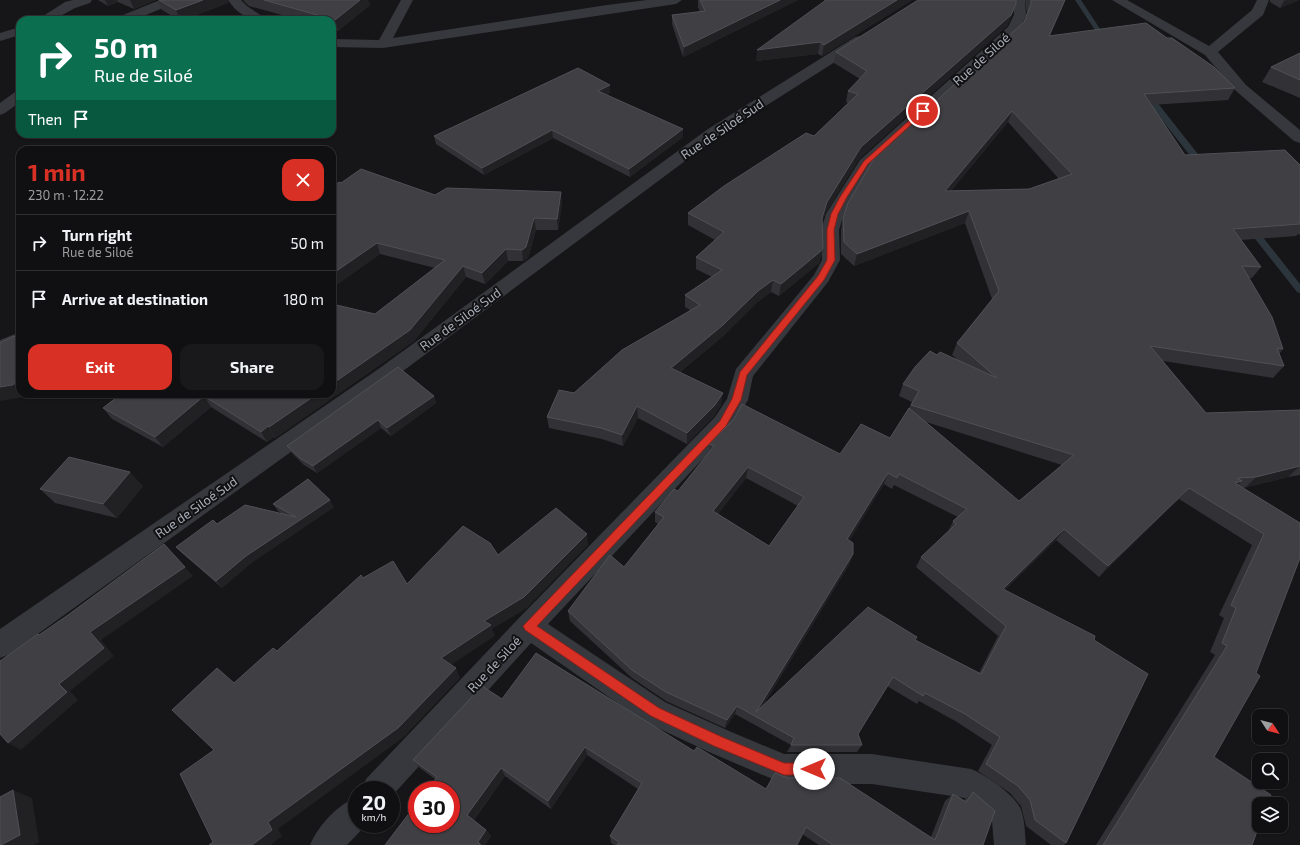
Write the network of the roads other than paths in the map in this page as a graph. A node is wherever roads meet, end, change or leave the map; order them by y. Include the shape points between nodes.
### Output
1 (86, 0) edge
2 (171, 0) edge
3 (234, 0) edge
4 (407, 0) edge
5 (676, 0) edge
6 (1019, 0) edge
7 (1118, 0) edge
8 (1263, 0) edge
9 (637, 2) edge
10 (51, 16) edge
11 (133, 16) edge
12 (254, 16) edge
13 (878, 29) edge
14 (16, 31) edge
15 (0, 37) edge
16 (336, 43) edge
17 (383, 44) junction
18 (1210, 52) junction
19 (16, 98) edge
20 (0, 110) edge
21 (1300, 138) edge
22 (16, 341) edge
23 (0, 350) edge
24 (529, 626) junction
25 (0, 646) edge
26 (385, 781) edge
27 (348, 822) edge
28 (326, 845) edge
29 (1010, 845) edge

1 - 10 street
2 - 11 street
3 - 12 street via 242,9
4 - 17 street
5 - 9 street
6 - 24 street, Rue de Siloé via 1020,15 1014,29 866,163 835,214 830,230 831,260 821,278 743,374 737,400 723,423
7 - 18 street
8 - 18 street via 1258,12
9 - 17 street
13 - 25 street, Rue de Siloé Sud via 714,132 384,375
14 - 15 street
16 - 17 street
18 - 21 street via 1241,88
19 - 20 street
22 - 23 street
24 - 26 street, Rue de Siloé
24 - 29 street via 655,712 784,769 872,769 971,784 1007,813
27 - 28 street

